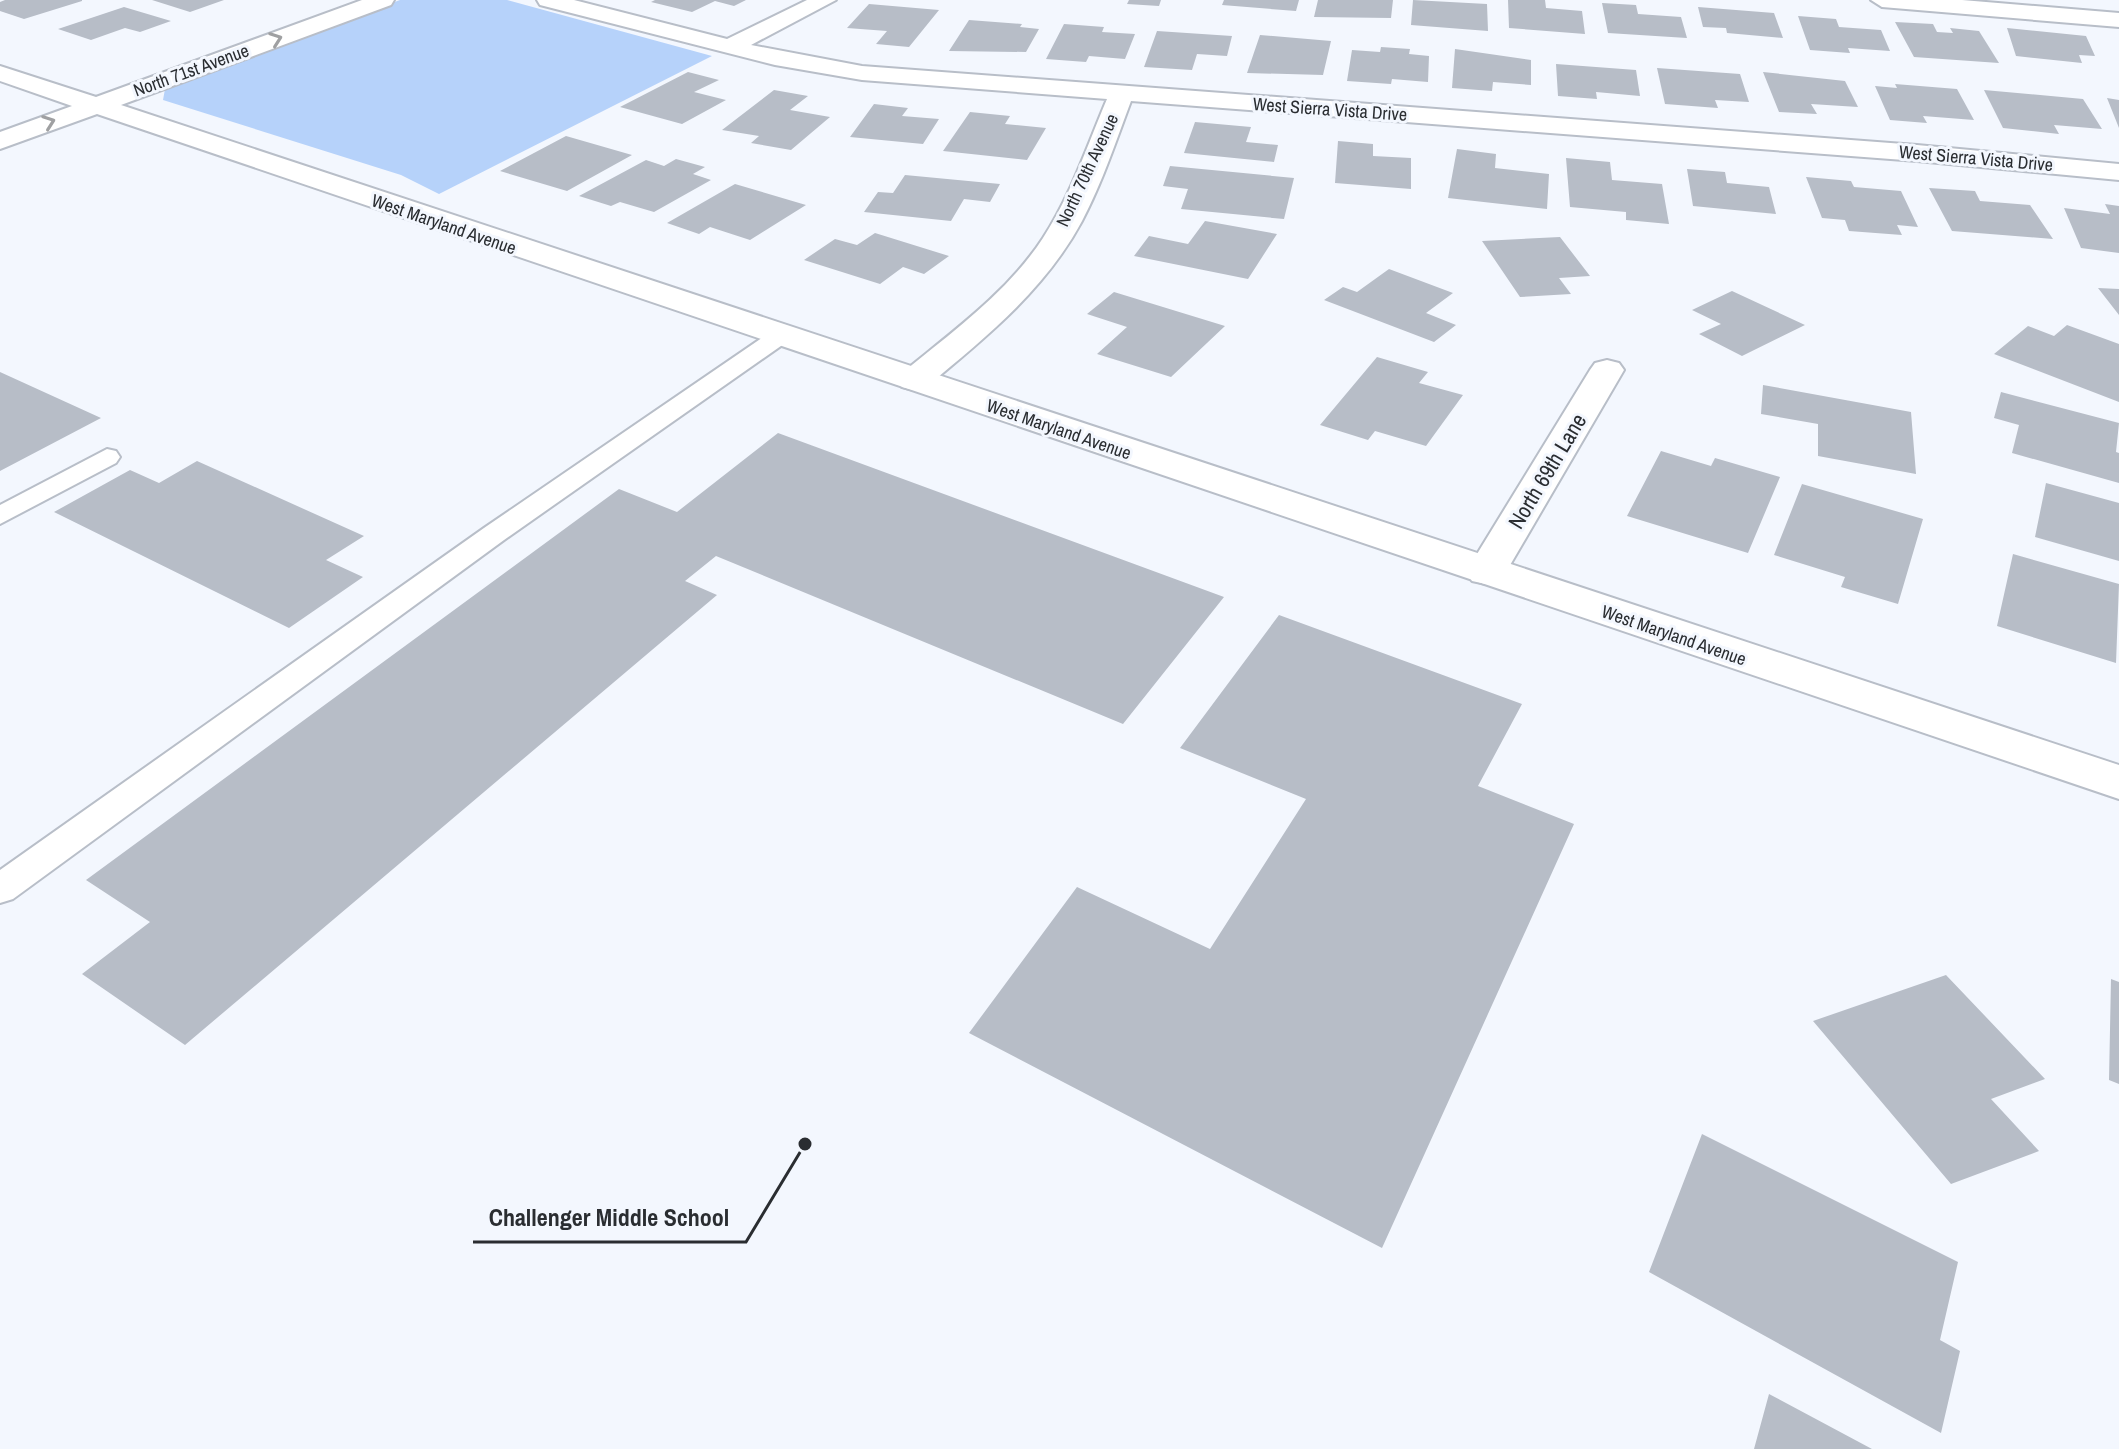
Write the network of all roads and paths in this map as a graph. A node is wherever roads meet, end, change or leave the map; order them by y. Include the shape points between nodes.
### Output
1 (383, 0) edge
2 (548, 0) edge
3 (825, 0) edge
4 (1882, 0) edge
5 (2119, 20) edge
6 (215, 36) dead end
7 (728, 47) junction
8 (156, 58) dead end
9 (0, 73) edge
10 (99, 91) junction
11 (60, 93) junction
12 (1122, 93) junction
13 (6, 112) dead end
14 (0, 141) edge
15 (2119, 172) edge
16 (780, 336) junction
17 (1607, 370) dead end
18 (914, 380) junction
19 (107, 457) dead end
20 (0, 516) edge
21 (1486, 572) junction
22 (2119, 782) edge
23 (0, 889) edge

10 -> 1 street, North 71st Avenue
2 - 7 street, West Sierra Vista Drive
3 - 7 street
4 - 5 street
6 - 8 street, North 71st Avenue
7 - 12 street, West Sierra Vista Drive via 862,73
9 - 11 street, West Maryland Avenue
10 - 11 street, West Maryland Avenue
14 -> 10 street, North 71st Avenue
10 - 16 street, West Maryland Avenue
11 - 13 street
12 - 15 street, West Sierra Vista Drive
12 - 18 street, North 70th Avenue via 1079,196 1044,258 998,310
16 - 18 street, West Maryland Avenue
16 - 23 lane via 505,526
17 - 21 street, North 69th Lane
18 - 21 street, West Maryland Avenue
19 - 20 lane
21 - 22 street, West Maryland Avenue

